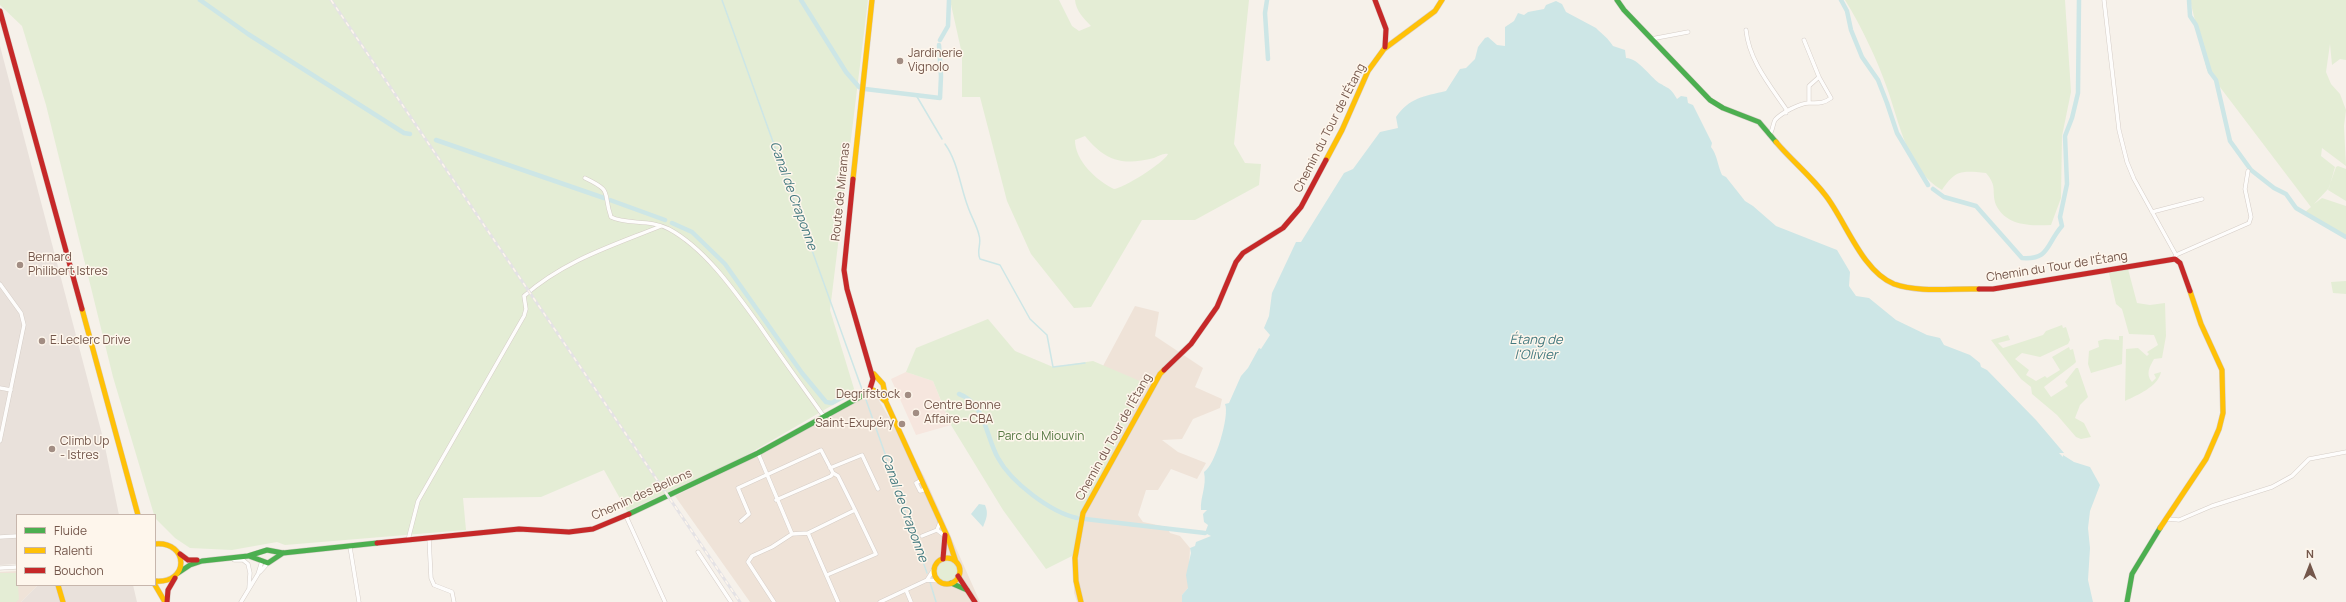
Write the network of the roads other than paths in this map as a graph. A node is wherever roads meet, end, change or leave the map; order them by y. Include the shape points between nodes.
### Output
1 (872, 0) edge
2 (1375, 0) edge
3 (1442, 0) edge
4 (1617, 0) edge
5 (2104, 0) edge
6 (0, 11) edge
7 (1746, 30) dead end
8 (1688, 32) dead end
9 (1651, 39) junction
10 (1804, 40) dead end
11 (1384, 49) junction
12 (1819, 78) junction
13 (1809, 103) junction
14 (1786, 113) junction
15 (1770, 134) junction
16 (2248, 171) dead end
17 (585, 178) dead end
18 (2202, 199) dead end
19 (2152, 212) junction
20 (661, 226) junction
21 (2176, 257) junction
22 (0, 284) edge
23 (870, 367) junction
24 (879, 380) junction
25 (0, 388) edge
26 (874, 388) junction
27 (883, 388) junction
28 (11, 390) junction
29 (886, 402) junction
30 (825, 418) junction
31 (0, 441) edge
32 (2346, 452) edge
33 (758, 453) junction
34 (830, 468) junction
35 (833, 473) junction
36 (765, 475) junction
37 (878, 489) dead end
38 (776, 500) junction
39 (855, 510) junction
40 (138, 514) edge
41 (626, 516) junction
42 (2168, 519) junction
43 (740, 521) dead end
44 (940, 521) junction
45 (937, 530) junction
46 (808, 533) junction
47 (792, 534) junction
48 (945, 534) junction
49 (16, 536) edge
50 (922, 536) dead end
51 (0, 537) edge
52 (156, 538) edge
53 (429, 538) junction
54 (408, 540) junction
55 (163, 542) junction
56 (156, 544) edge
57 (350, 547) junction
58 (271, 551) junction
59 (698, 552) dead end
60 (283, 553) junction
61 (180, 554) junction
62 (223, 558) junction
63 (261, 558) junction
64 (273, 558) junction
65 (943, 559) junction
66 (202, 561) junction
67 (956, 562) junction
68 (268, 563) junction
69 (16, 567) edge
70 (0, 568) edge
71 (934, 569) junction
72 (258, 574) junction
73 (177, 575) junction
74 (827, 575) junction
75 (958, 576) junction
76 (927, 580) junction
77 (156, 581) edge
78 (939, 581) junction
79 (951, 583) junction
80 (60, 586) edge
81 (156, 586) edge
82 (248, 588) junction
83 (906, 590) junction
84 (967, 590) junction
85 (63, 602) edge
86 (166, 602) edge
87 (241, 602) edge
88 (359, 602) edge
89 (454, 602) edge
90 (664, 602) edge
91 (731, 602) edge
92 (774, 602) edge
93 (838, 602) edge
94 (880, 602) edge
95 (911, 602) edge
96 (976, 602) edge
97 (1081, 602) edge
98 (2127, 602) edge

1 - 23 main road, Route de Miramas via 844,270 851,304
2 - 11 main road via 1386,31 1387,42
3 - 11 main road, Chemin du Tour de l'Étang via 1435,11
4 - 9 main road, Chemin du Tour de l'Étang
5 - 19 street via 2119,130 2134,179
6 - 40 main road
7 - 14 street via 1755,60 1786,108
8 - 9 street
9 - 15 main road, Chemin du Tour de l'Étang via 1710,100 1722,108 1759,122
10 - 12 street
11 - 97 main road, Chemin du Tour de l'Étang via 1368,71 1339,136 1301,207 1283,228 1243,253 1236,262 1217,307 1191,344 1160,374 1083,513 1078,528 1076,555 1077,592
12 - 13 street via 1809,86
12 - 13 street via 1831,98 1816,105
13 - 14 street
14 - 15 street via 1774,121
15 - 21 main road, Chemin du Tour de l'Étang via 1783,152 1810,176 1827,197 1872,269 1896,284 1918,288 1993,289
16 - 21 street via 2245,189 2251,218 2249,223
17 - 20 street via 603,186 611,217 618,221 634,220
18 - 19 street
19 - 21 street
20 - 30 street via 692,246 728,283
20 - 54 street via 592,252 569,264 524,296 524,316 418,500
21 - 42 main road via 2184,271 2194,306 2222,370 2223,413 2213,445
22 - 28 street via 21,313 24,325
23 - 24 main road
23 - 26 main road, Route de Miramas
24 - 26 main road
24 - 27 main road
25 - 28 street
26 - 27 main road
26 - 29 main road
26 - 30 main road, Chemin des Bellons
27 - 29 main road
28 - 31 street
29 - 44 main road
30 - 33 main road, Chemin des Bellons
32 - 42 street via 2309,459 2292,476 2272,486 2179,520
33 - 36 street
33 - 41 main road, Chemin des Bellons
34 - 35 street
34 - 36 street via 820,450
34 - 37 street via 862,455
35 - 38 street
35 - 39 street via 838,476
36 - 38 street
36 - 43 street via 738,488 749,514
38 - 47 street
39 - 46 street
39 - 74 street via 876,554
41 - 53 main road, Chemin des Bellons via 580,532 519,529
41 - 90 street
42 - 98 main road via 2155,534 2132,574
44 - 45 street
44 - 48 main road
45 - 48 street
45 - 50 street
46 - 47 street
46 - 74 street
47 - 92 street via 752,556 748,562
48 - 65 main road
48 - 67 main road
49 - 51 street
52 - 55 main road
53 - 54 main road, Chemin des Bellons
53 - 89 street via 431,578 434,585 452,592
54 - 57 main road, Chemin des Bellons
55 - 56 main road
55 - 61 main road via 173,546
57 - 60 main road, Chemin des Bellons
57 - 88 street
58 - 60 main road, Chemin des Bellons
58 - 63 main road via 266,550
58 - 64 main road
59 - 91 street
60 - 64 main road, Chemin des Bellons
61 - 66 main road via 188,560
61 - 73 main road via 181,566
62 - 63 main road
62 - 66 main road
62 - 82 street via 243,560 248,564
63 - 68 main road
63 - 72 street
64 - 68 main road, Chemin des Bellons
65 - 67 main road
65 - 71 main road
66 - 73 main road via 193,563
67 - 75 main road via 960,570
68 - 72 street
69 - 70 street
71 - 76 street
71 - 78 main road
72 - 82 street
73 - 77 main road via 167,582
73 - 86 main road via 168,590
74 - 93 street
75 - 79 main road
75 - 84 main road
76 - 78 street
76 - 83 street
78 - 79 main road
79 - 84 main road
80 - 85 main road
81 - 86 main road
82 - 87 street
83 - 94 street
83 - 95 street
84 - 96 main road

